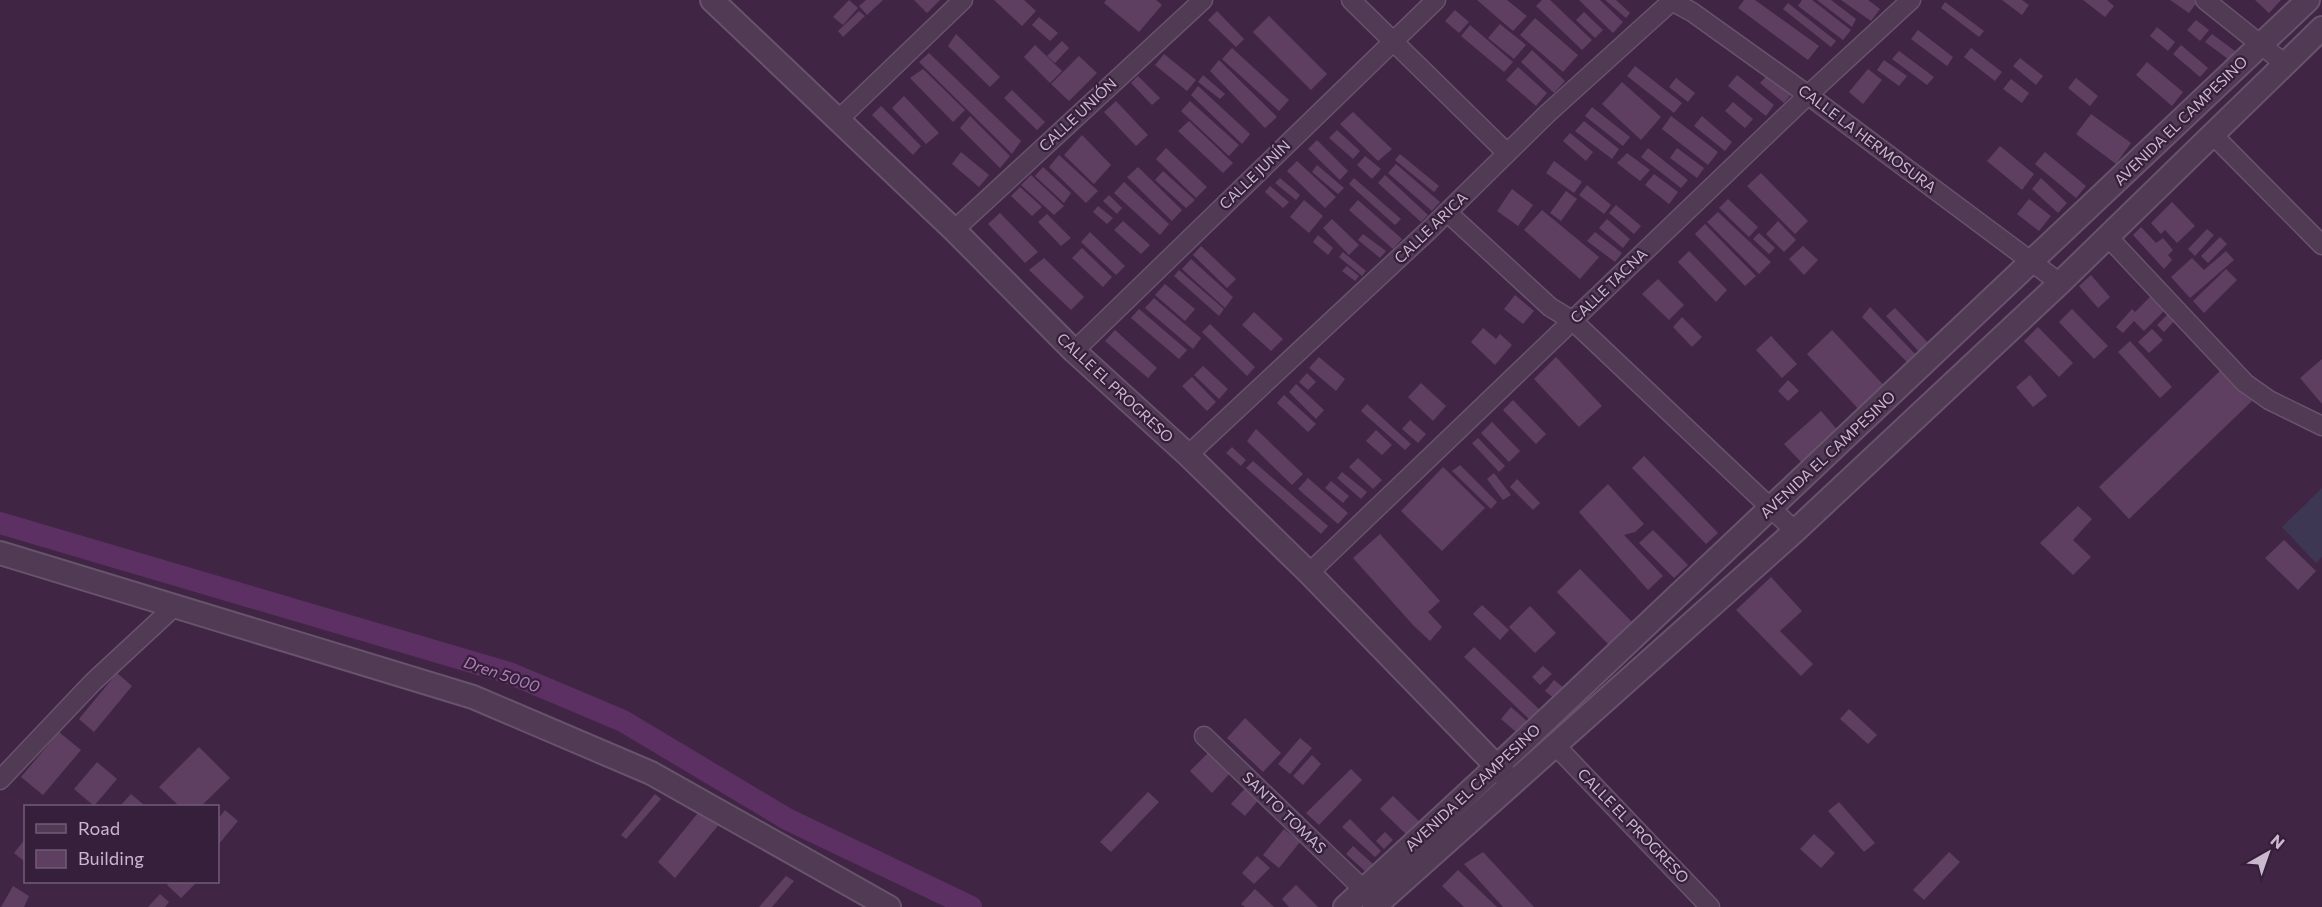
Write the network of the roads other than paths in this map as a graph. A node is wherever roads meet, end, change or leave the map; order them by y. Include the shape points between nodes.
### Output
1 (712, 0) edge
2 (963, 0) edge
3 (1203, 0) edge
4 (1351, 0) edge
5 (1436, 0) edge
6 (1671, 0) edge
7 (1911, 0) edge
8 (2205, 0) edge
9 (2308, 0) edge
10 (2319, 37) edge
11 (1393, 41) junction
12 (2261, 45) junction
13 (2285, 64) junction
14 (1808, 95) junction
15 (838, 120) junction
16 (2212, 135) junction
17 (1507, 153) junction
18 (1447, 212) junction
19 (954, 230) junction
20 (2108, 237) junction
21 (2322, 245) edge
22 (2032, 262) junction
23 (2060, 283) junction
24 (1573, 321) junction
25 (1074, 351) junction
26 (2322, 426) edge
27 (1188, 454) junction
28 (1771, 508) junction
29 (1795, 531) junction
30 (0, 553) edge
31 (1309, 573) junction
32 (175, 606) junction
33 (1204, 736) dead end
34 (1555, 746) junction
35 (1505, 774) junction
36 (0, 780) edge
37 (1369, 898) edge
38 (889, 907) edge
39 (1345, 907) edge
40 (1710, 907) edge

1 - 15 street, CALLE EL PROGRESO
2 - 15 street
3 - 19 street, CALLE UNIÓN
4 - 11 street
5 - 11 street, CALLE JUNÍN
6 - 14 street, CALLE LA HERMOSURA
6 - 17 street, CALLE ARICA
7 - 14 street, CALLE TACNA
8 - 12 street
9 - 12 street, AVENIDA EL CAMPESINO
10 - 13 street, AVENIDA EL CAMPESINO
11 - 17 street
11 - 25 street, CALLE JUNÍN
12 - 13 street
12 - 22 street, AVENIDA EL CAMPESINO
13 - 16 street, AVENIDA EL CAMPESINO
14 - 22 street, CALLE LA HERMOSURA
14 - 24 street, CALLE TACNA
15 - 19 street, CALLE EL PROGRESO
16 - 20 street, AVENIDA EL CAMPESINO
16 - 21 street
17 - 18 street, CALLE ARICA
18 - 24 street via 1550,307
18 - 27 street, CALLE ARICA
19 - 25 street, CALLE EL PROGRESO
20 - 23 street, AVENIDA EL CAMPESINO
20 - 26 street via 2245,383 2269,400
22 - 23 street, CALLE LA HERMOSURA
22 - 28 street, AVENIDA EL CAMPESINO
23 - 29 street, AVENIDA EL CAMPESINO
24 - 28 street
24 - 31 street, CALLE TACNA
25 - 27 street, CALLE EL PROGRESO
27 - 31 street, CALLE EL PROGRESO
28 - 29 street
28 - 35 street, AVENIDA EL CAMPESINO
29 - 34 street, AVENIDA EL CAMPESINO
30 - 32 street
31 - 35 street, CALLE EL PROGRESO
32 - 36 street via 93,682
32 - 38 street via 473,697 651,773
33 - 37 street, SANTO TOMAS
34 - 35 street, AVENIDA EL CAMPESINO
34 - 40 street, CALLE EL PROGRESO
35 - 37 street, AVENIDA EL CAMPESINO
37 - 39 street, AVENIDA EL CAMPESINO

